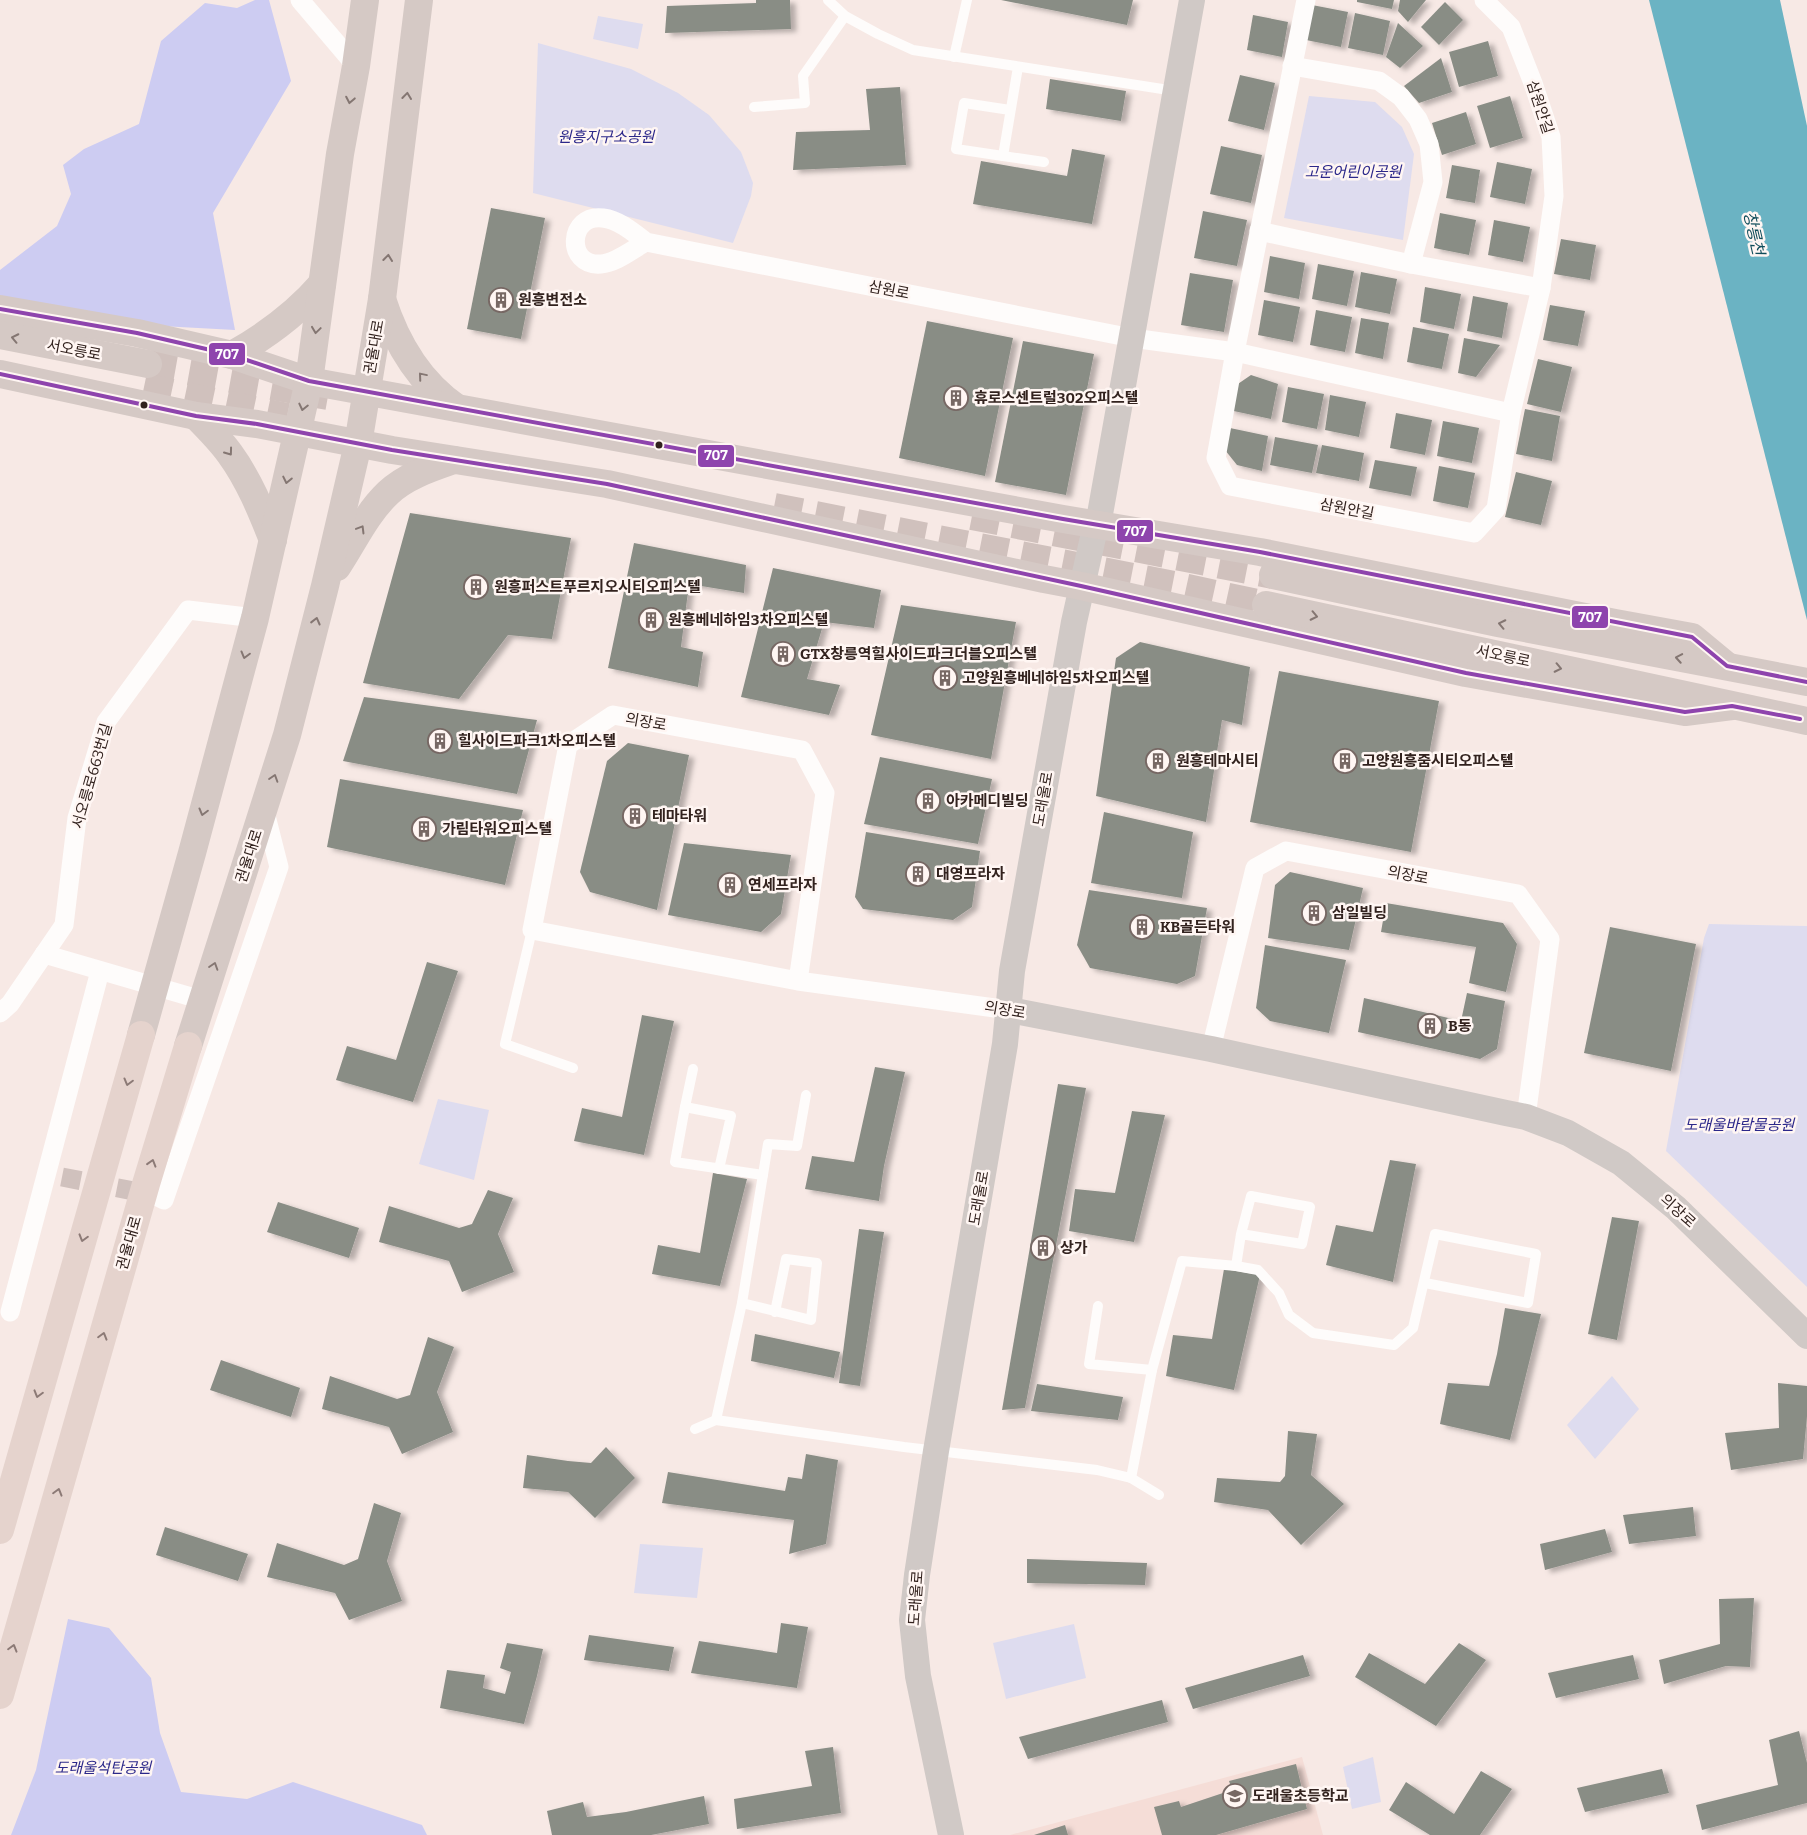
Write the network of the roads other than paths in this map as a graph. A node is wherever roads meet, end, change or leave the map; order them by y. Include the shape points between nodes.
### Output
1 (300, 0) edge
2 (365, 0) edge
3 (419, 0) edge
4 (828, 0) edge
5 (967, 0) edge
6 (1192, 0) edge
7 (1306, 0) edge
8 (1484, 0) edge
9 (845, 16) junction
10 (954, 57) junction
11 (356, 66) junction
12 (1292, 66) junction
13 (1018, 67) junction
14 (1176, 92) junction
15 (754, 107) dead end
16 (1010, 110) junction
17 (1003, 156) junction
18 (1044, 162) dead end
19 (1259, 231) junction
20 (646, 242) dead end
21 (1411, 264) junction
22 (322, 284) junction
23 (1541, 288) junction
24 (382, 300) junction
25 (0, 309) edge
26 (0, 334) edge
27 (1132, 338) junction
28 (1234, 352) junction
29 (232, 355) junction
30 (0, 358) edge
31 (0, 374) edge
32 (309, 381) junction
33 (366, 392) junction
34 (458, 409) junction
35 (1512, 414) junction
36 (196, 416) junction
37 (297, 432) junction
38 (358, 444) junction
39 (457, 459) junction
40 (1096, 524) junction
41 (273, 540) junction
42 (1084, 574) junction
43 (1273, 575) tunnel mouth
44 (326, 586) junction
45 (1266, 606) tunnel mouth
46 (255, 618) junction
47 (1731, 667) junction
48 (1807, 682) edge
49 (1736, 707) junction
50 (1807, 721) edge
51 (264, 808) junction
52 (532, 930) junction
53 (44, 954) junction
54 (100, 971) junction
55 (798, 981) junction
56 (154, 986) junction
57 (202, 1000) junction
58 (1009, 1010) junction
59 (0, 1013) edge
60 (141, 1034) joint
61 (188, 1046) joint
62 (1211, 1049) junction
63 (574, 1068) dead end
64 (693, 1069) dead end
65 (806, 1095) dead end
66 (685, 1107) junction
67 (1526, 1117) junction
68 (720, 1169) junction
69 (763, 1174) junction
70 (154, 1196) tunnel mouth
71 (1241, 1234) junction
72 (1236, 1266) junction
73 (1425, 1283) junction
74 (742, 1303) junction
75 (1098, 1306) dead end
76 (10, 1312) dead end
77 (776, 1312) junction
78 (1807, 1336) edge
79 (1152, 1370) junction
80 (716, 1420) junction
81 (695, 1429) dead end
82 (936, 1451) junction
83 (1131, 1478) junction
84 (1159, 1495) dead end
85 (0, 1530) edge
86 (0, 1695) edge
87 (951, 1835) edge

1 - 11 street
2 - 11 main road
24 -> 3 main road, 권율대로
4 - 9 lane
5 - 10 lane
6 - 14 main road
7 - 12 street, 삼원안길
8 - 23 street, 삼원안길 via 1511,27 1551,137 1554,196
9 - 10 lane via 913,50
9 - 15 lane via 803,76 805,103
10 - 13 lane
11 -> 22 main road
12 - 19 street, 삼원안길
12 - 21 street via 1379,82 1401,97 1418,119 1429,144 1433,182
13 - 14 lane
13 - 16 lane
14 - 27 main road
16 - 17 lane
16 - 17 lane via 964,103 956,149
17 - 18 lane
19 - 21 street
19 - 28 street, 삼원안길
20 - 27 street, 삼원로
21 - 23 street
22 - 29 main road via 272,330
22 -> 32 main road
23 - 35 street, 삼원안길
24 - 33 main road, 권율대로
34 -> 24 main road via 441,397 413,365 390,323
25 - 29 main road via 138,333
30 -> 26 main road, 서오릉로 via 146,376
27 - 28 street
27 - 40 main road
28 - 35 street
28 - 35 street, 삼원안길 via 1216,458 1230,486 1474,533 1496,509
29 - 32 main road
31 - 36 main road
32 - 33 main road
32 -> 37 main road
33 - 34 main road
33 - 38 main road, 권율대로
34 - 40 main road
36 - 37 main road
36 -> 41 main road via 221,441 241,470
37 - 38 main road
37 -> 41 main road
38 - 39 main road
38 - 44 main road, 권율대로
39 - 42 main road via 607,484 1044,580
44 -> 39 main road via 367,519 389,492 428,469
40 - 42 main road
40 - 47 main road via 1260,552 1692,637
41 - 46 main road
42 - 49 main road via 1466,673 1685,712
42 - 58 main road, 도래울로 via 1012,971
47 -> 43 main road, 서오릉로 via 1508,625
51 -> 44 main road, 권율대로 via 287,736
45 -> 49 main road, 서오릉로
46 - 53 street, 서오릉로663번길 via 188,610 106,722 77,818 64,925
46 -> 56 main road
47 - 48 main road, 서오릉로
49 - 50 main road, 서오릉로
57 -> 51 main road, 권율대로
51 - 70 street via 279,867 164,1200
52 - 55 street, 의장로
52 - 55 street, 의장로 via 568,746 613,715 802,750 825,793
52 - 63 lane via 505,1044
53 - 54 street
53 - 59 street, 서오릉로663번길 via 10,1004
54 - 56 street
54 - 76 street via 54,1175
55 - 58 street, 의장로
56 - 57 street
56 - 60 main road
57 - 61 main road, 권율대로
58 - 62 main road, 의장로
58 - 82 main road, 도래울로
60 -> 85 highway
86 -> 61 highway, 권율대로
62 - 67 main road, 의장로
62 - 67 street, 의장로 via 1255,868 1286,851 1518,894 1550,940
64 - 66 lane
65 - 69 lane via 797,1146 768,1144
66 - 68 lane via 731,1116
66 - 68 lane via 674,1162
67 - 78 main road, 의장로 via 1568,1132 1621,1162 1676,1208
68 - 69 lane
69 - 74 lane
71 - 71 lane via 1251,1196 1310,1207 1302,1244
71 - 72 lane
72 - 73 lane via 1258,1270 1279,1293 1289,1315 1313,1333 1394,1345 1413,1328
72 - 79 lane via 1182,1262
73 - 73 lane via 1435,1234 1536,1254 1528,1303
74 - 77 lane
74 - 80 lane
75 - 79 lane via 1089,1364
77 - 77 lane via 811,1320 817,1263 786,1258
79 - 83 lane
80 - 81 lane
80 - 82 lane
82 - 83 lane via 1097,1470
82 - 87 main road, 도래울로 via 912,1620 918,1676
83 - 84 lane

